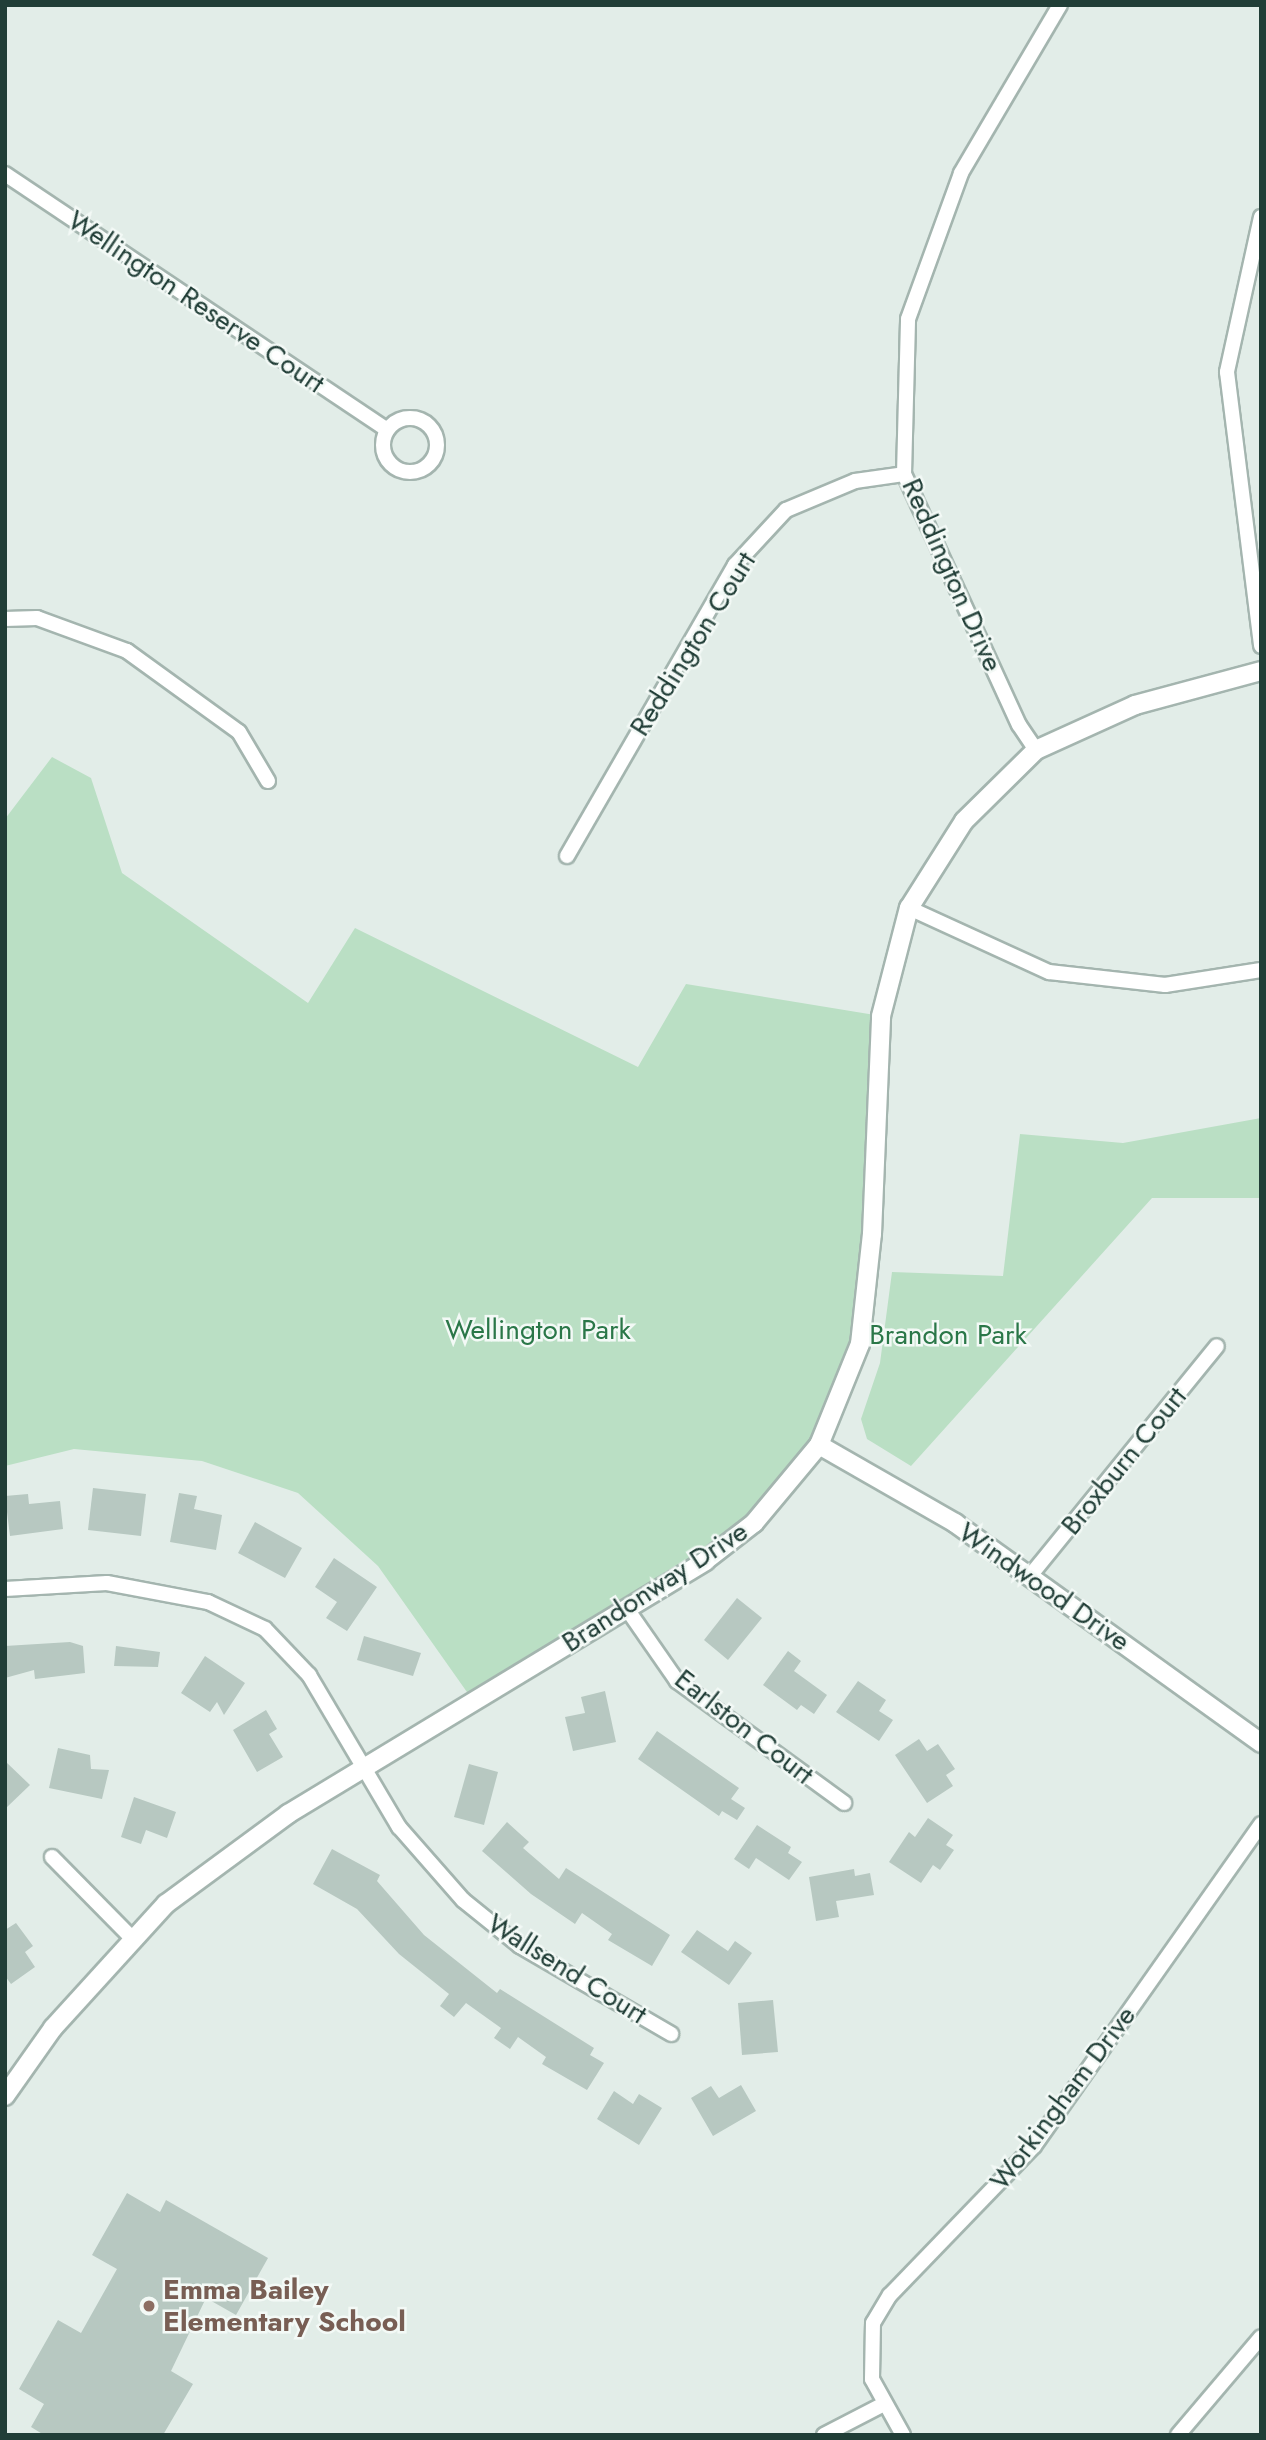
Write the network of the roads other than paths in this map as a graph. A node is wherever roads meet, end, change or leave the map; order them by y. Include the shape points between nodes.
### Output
1 (1060, 5) edge
2 (5, 174) edge
3 (1261, 217) edge
4 (387, 430) dead end
5 (904, 474) junction
6 (5, 619) edge
7 (1261, 646) edge
8 (1261, 671) edge
9 (1036, 750) junction
10 (268, 781) dead end
11 (567, 856) dead end
12 (909, 908) junction
13 (1261, 970) edge
14 (1217, 1346) dead end
15 (819, 1446) junction
16 (1030, 1576) junction
17 (5, 1589) edge
18 (627, 1609) junction
19 (1261, 1743) edge
20 (362, 1768) junction
21 (844, 1803) dead end
22 (1261, 1824) edge
23 (52, 1857) dead end
24 (131, 1937) junction
25 (671, 2034) dead end
26 (5, 2096) edge
27 (1261, 2337) edge
28 (884, 2404) junction
29 (824, 2435) edge
30 (903, 2435) edge
31 (1178, 2435) edge

1 - 5 street, Reddington Drive via 961,173 908,318
2 - 4 street, Wellington Reserve Court
3 - 7 street via 1227,372
5 - 9 street, Reddington Drive via 1019,726
5 - 11 street, Reddington Court via 855,481 786,510 735,565
6 - 10 street via 37,618 127,651 239,732
8 - 9 street, Brandonway Drive via 1135,705
9 - 12 street, Brandonway Drive via 964,821
12 - 13 street via 1049,972 1165,985
12 - 15 street, Brandonway Drive via 879,1028 872,1234 860,1344
14 - 16 street, Broxburn Court
15 - 16 street, Windwood Drive via 955,1523
15 - 18 street, Brandonway Drive via 754,1523 705,1561
16 - 19 street, Windwood Drive
17 - 20 street, Wallsend Court via 107,1583 208,1602 265,1629 309,1675
18 - 20 street, Brandonway Drive
18 - 21 street, Earlston Court via 677,1681
20 - 24 street, Brandonway Drive via 288,1814 166,1904
20 - 25 street, Wallsend Court via 399,1827 463,1900 520,1946
22 - 28 street, Workingham Drive via 1034,2146 891,2295 873,2323 870,2352 872,2379
23 - 24 street
24 - 26 street, Brandonway Drive via 53,2028
27 - 31 street
28 - 29 street
28 - 30 street, Workingham Drive

